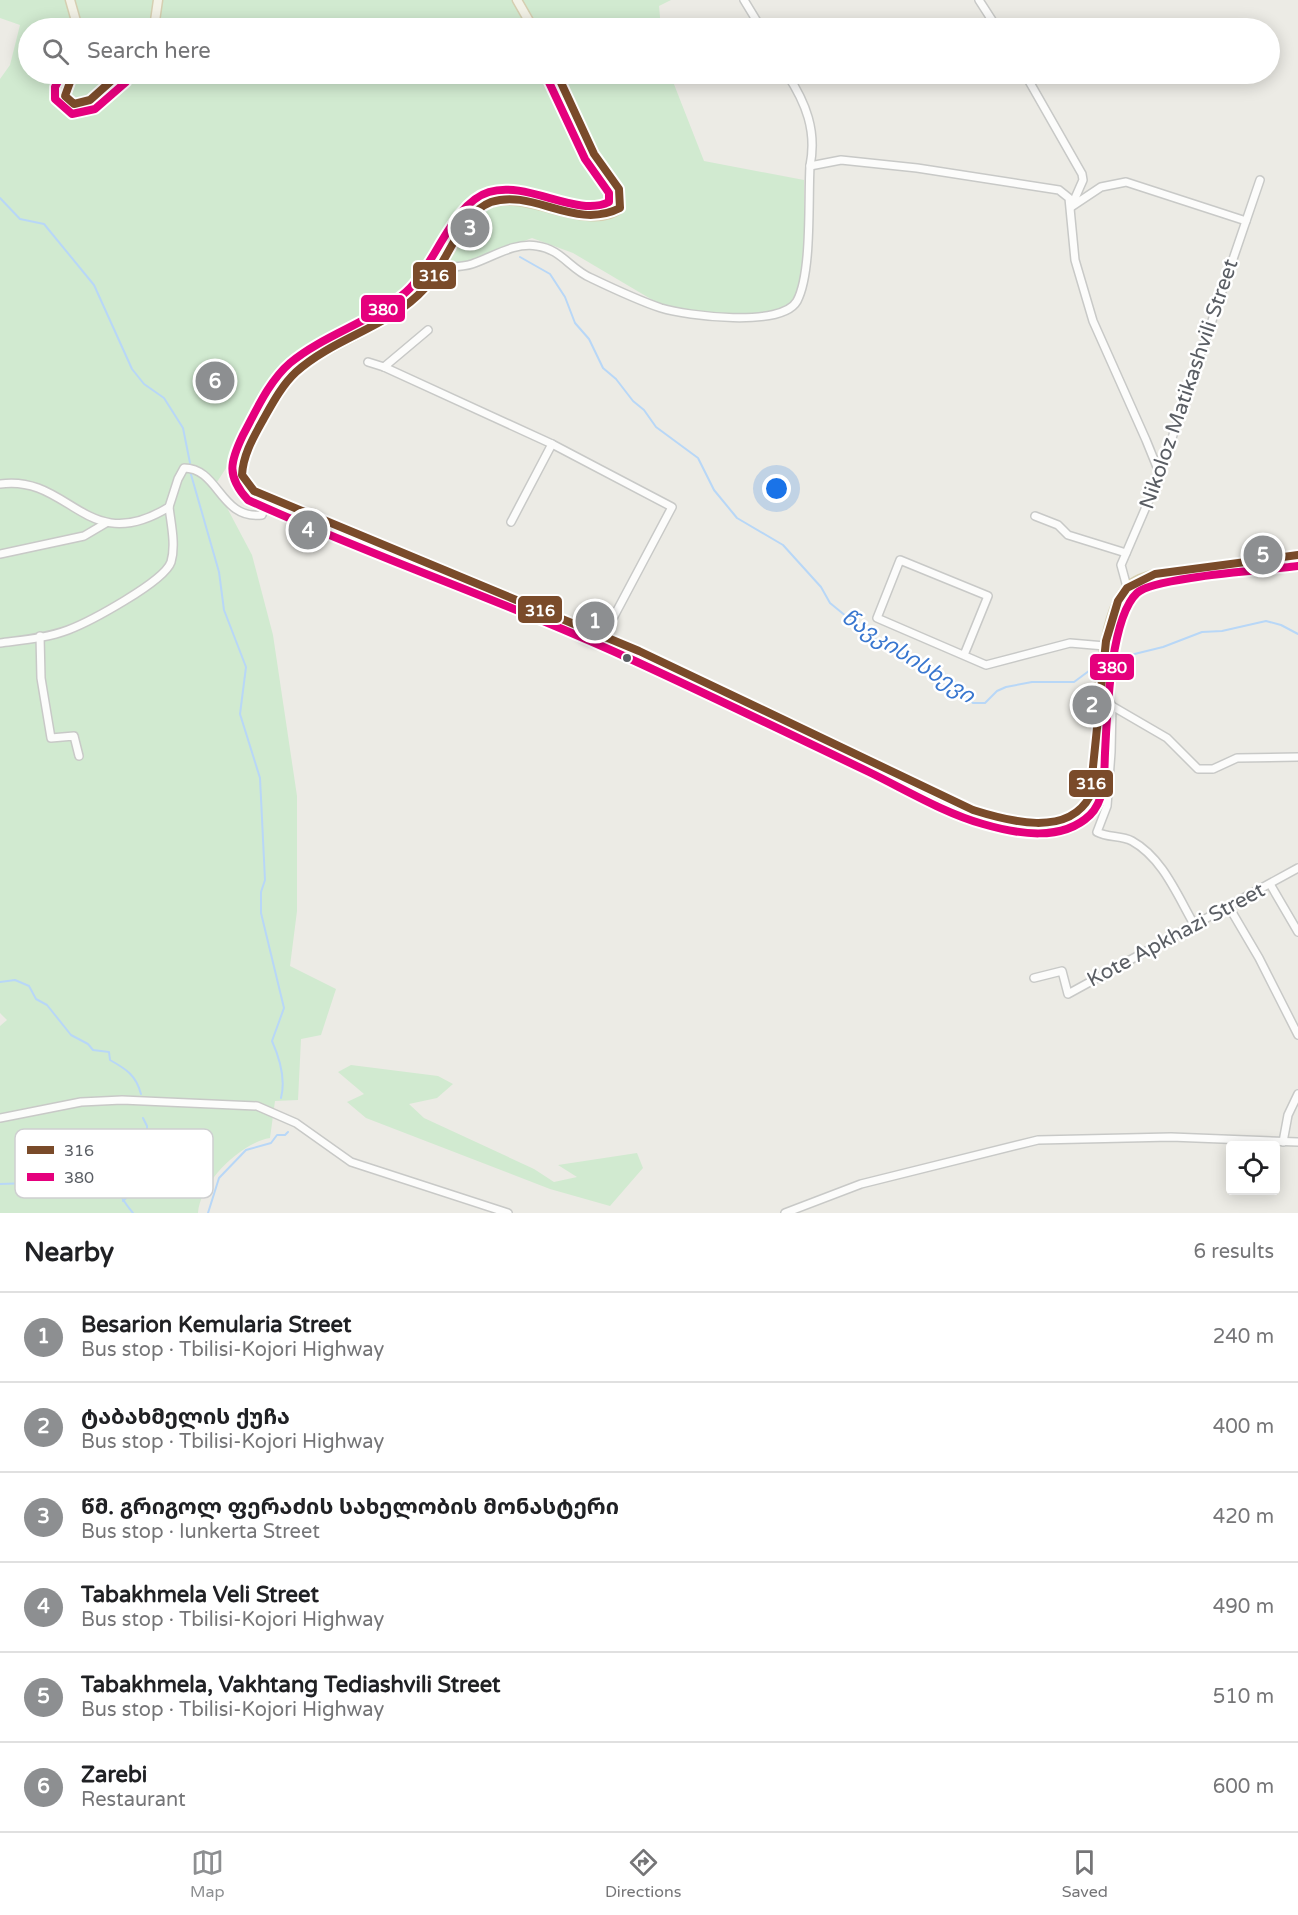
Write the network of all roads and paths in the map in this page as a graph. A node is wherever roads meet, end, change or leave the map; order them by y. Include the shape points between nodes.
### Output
1 (70, 0) edge
2 (158, 0) edge
3 (517, 0) edge
4 (744, 0) edge
5 (980, 0) edge
6 (75, 18) edge
7 (155, 18) edge
8 (527, 18) edge
9 (755, 18) edge
10 (991, 18) edge
11 (68, 84) edge
12 (108, 84) edge
13 (562, 84) edge
14 (792, 84) edge
15 (1031, 84) edge
16 (810, 166) junction
17 (1260, 180) dead end
18 (1071, 207) junction
19 (1246, 221) junction
20 (441, 268) junction
21 (428, 330) dead end
22 (368, 362) dead end
23 (384, 367) junction
24 (552, 444) junction
25 (1158, 479) junction
26 (0, 484) edge
27 (268, 497) junction
28 (169, 507) junction
29 (1035, 516) dead end
30 (511, 522) dead end
31 (106, 523) junction
32 (1126, 553) junction
33 (0, 554) edge
34 (1298, 555) edge
35 (1127, 588) junction
36 (40, 636) junction
37 (603, 637) junction
38 (0, 643) edge
39 (1105, 646) junction
40 (964, 656) junction
41 (1101, 685) junction
42 (1112, 706) junction
43 (79, 756) dead end
44 (1298, 757) edge
45 (1298, 868) edge
46 (1270, 884) junction
47 (1228, 907) junction
48 (1195, 926) junction
49 (1298, 932) edge
50 (1034, 978) dead end
51 (1298, 1035) edge
52 (1298, 1094) edge
53 (0, 1113) edge
54 (11, 1117) junction
55 (0, 1118) edge
56 (1282, 1142) junction
57 (1298, 1142) edge
58 (508, 1213) edge
59 (785, 1213) edge

1 - 6 main road
2 - 7 main road
3 - 8 main road
4 - 9 street
5 - 10 street
11 - 12 main road via 66,96 74,104 90,100
13 - 20 main road via 594,154 619,189 620,208 607,216 591,216 519,201 489,203 470,221
14 - 16 street via 813,130
15 - 18 street via 1082,174
16 - 18 street via 841,160 996,179 1059,190 1069,198
16 - 20 street via 801,292 795,304 771,316 686,314 660,308 584,275 563,255 534,245 497,253 472,264
17 - 19 street, Nikoloz Matikashvili Street
18 - 19 street via 1101,187 1126,182
18 - 25 street via 1075,261 1093,321 1146,440 1159,472
19 - 25 street, Nikoloz Matikashvili Street
20 - 27 main road via 398,311 313,360 287,382 243,462 242,475 247,484
21 - 23 street
22 - 23 street
23 - 24 street
24 - 30 street
24 - 37 street via 672,507
25 - 32 street, Nikoloz Matikashvili Street
26 - 31 street via 31,483 77,512
27 - 28 street via 262,516 249,515 225,502 204,475 184,468
27 - 37 main road
28 - 31 street via 136,522
28 - 36 street via 174,549 170,564 159,577 100,615 67,630
29 - 32 street via 1058,525 1068,535
31 - 33 street via 84,536
32 - 35 street, Nikoloz Matikashvili Street via 1121,565
34 - 35 main road via 1155,573
35 - 39 main road via 1118,601
36 - 38 street
36 - 43 street via 41,678 51,738 74,736
37 - 41 main road via 1001,820 1065,818 1083,808 1094,774
39 - 40 street via 1070,643 986,665
39 - 41 main road
40 - 40 street via 988,596 900,561 877,618
41 - 42 street
42 - 44 street via 1167,738 1198,769 1213,769 1237,758
42 - 48 street via 1110,790 1097,832 1130,840 1152,854
45 - 46 street, Kote Apkhazi Street
46 - 47 street, Kote Apkhazi Street
46 - 49 street
47 - 48 street, Kote Apkhazi Street
47 - 51 street
48 - 50 street, Kote Apkhazi Street via 1068,994 1062,971
52 - 56 street
53 - 54 street
54 - 55 street
54 - 58 street via 81,1102 122,1100 257,1106 296,1123 351,1162
56 - 57 street
56 - 59 street via 1171,1137 1038,1140 861,1184

